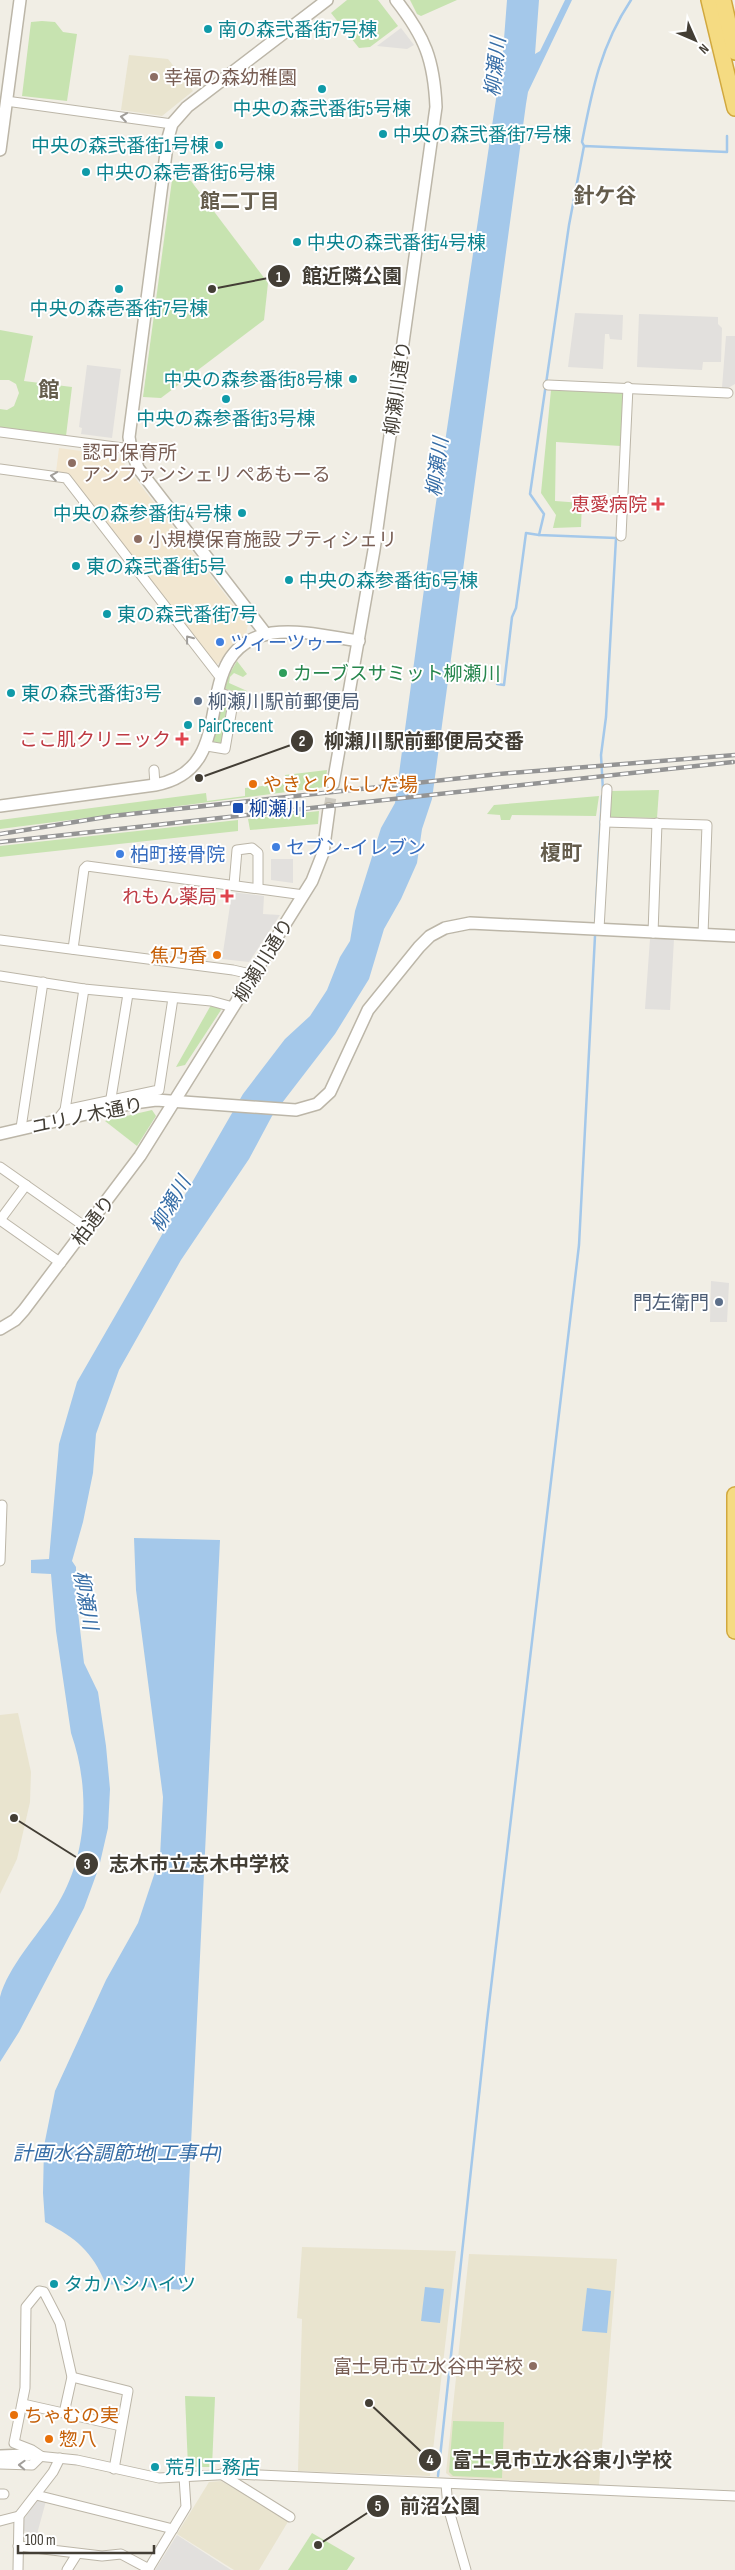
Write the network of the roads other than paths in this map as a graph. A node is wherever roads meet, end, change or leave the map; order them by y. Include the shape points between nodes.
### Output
1 (20, 0) edge
2 (327, 0) edge
3 (396, 0) edge
4 (709, 0) edge
5 (723, 0) edge
6 (732, 30) edge
7 (735, 52) edge
8 (6, 102) junction
9 (735, 108) edge
10 (172, 124) junction
11 (0, 146) edge
12 (0, 150) edge
13 (548, 385) dead end
14 (628, 387) junction
15 (728, 393) dead end
16 (0, 432) edge
17 (131, 450) junction
18 (0, 470) edge
19 (621, 536) dead end
20 (266, 634) junction
21 (359, 641) junction
22 (220, 677) junction
23 (216, 692) junction
24 (206, 746) junction
25 (154, 770) dead end
26 (333, 784) tunnel mouth
27 (155, 785) junction
28 (607, 789) dead end
29 (0, 806) edge
30 (329, 809) tunnel mouth
31 (605, 822) junction
32 (657, 824) junction
33 (234, 885) junction
34 (258, 888) junction
35 (304, 895) junction
36 (599, 929) junction
37 (653, 933) junction
38 (703, 934) junction
39 (735, 936) edge
40 (0, 940) edge
41 (73, 950) junction
42 (252, 977) junction
43 (0, 979) edge
44 (43, 982) junction
45 (84, 989) junction
46 (128, 994) junction
47 (173, 998) junction
48 (233, 1008) junction
49 (111, 1098) junction
50 (174, 1101) junction
51 (65, 1110) junction
52 (57, 1120) junction
53 (21, 1128) junction
54 (0, 1134) edge
55 (0, 1167) edge
56 (26, 1185) junction
57 (0, 1220) edge
58 (87, 1228) junction
59 (61, 1263) junction
60 (0, 1329) edge
61 (735, 1495) edge
62 (0, 1506) edge
63 (0, 1561) edge
64 (735, 1630) edge
65 (72, 2377) junction
66 (23, 2404) junction
67 (64, 2413) junction
68 (121, 2426) junction
69 (27, 2455) joint
70 (0, 2456) edge
71 (40, 2456) junction
72 (60, 2458) junction
73 (0, 2464) edge
74 (114, 2469) junction
75 (221, 2474) junction
76 (184, 2477) junction
77 (441, 2484) junction
78 (36, 2495) junction
79 (735, 2496) edge
80 (19, 2516) junction
81 (290, 2517) dead end
82 (0, 2521) edge
83 (173, 2529) junction
84 (18, 2546) junction
85 (77, 2554) junction
86 (149, 2569) edge
87 (18, 2570) edge
88 (67, 2570) edge
89 (466, 2570) edge

1 - 8 street
2 - 10 street via 187,107
3 - 21 street, 柳瀬川通り via 416,25 427,48 434,73 436,107
4 - 9 highway
5 - 6 highway
6 - 7 highway
10 -> 8 street
8 - 11 street
10 - 17 street via 129,437
11 - 12 street
13 - 14 street
14 - 15 street
14 - 19 street
16 - 17 street
17 - 20 street via 138,468
22 -> 18 street via 66,478
20 - 21 street via 290,632
20 - 22 street via 237,651
21 - 26 street, 柳瀬川通り
22 - 23 street
23 - 24 street
23 - 24 street via 234,697 225,749
24 - 27 street via 198,760 183,774
25 - 27 street
27 - 29 street
28 - 31 street
30 - 35 street, 柳瀬川通り via 321,860
31 - 32 street
31 - 36 street
32 - 37 street
32 - 38 street via 707,825
33 - 34 street
33 - 34 street via 237,850 252,848 258,853
33 - 41 street via 88,866 84,870
34 - 35 street
35 - 42 street, 柳瀬川通り
36 - 37 street, ユリノ木通り
36 - 50 street, ユリノ木通り via 470,923 450,926 435,933 419,947 374,1000 330,1092 313,1106 291,1110
37 - 38 street, ユリノ木通り
38 - 39 street, ユリノ木通り
40 - 41 street
41 - 42 street via 233,970
42 - 48 street, 柳瀬川通り
43 - 44 street
44 - 45 street
44 - 53 street
45 - 46 street
45 - 51 street
46 - 47 street
46 - 49 street
47 - 48 street via 211,1001
47 - 49 street via 159,1090
48 - 50 street, 柳瀬川通り
49 - 51 street
50 - 52 street, ユリノ木通り via 134,1103
50 - 58 street, 柏通り via 140,1156
51 - 52 street
52 - 53 street, ユリノ木通り
53 - 54 street, ユリノ木通り
55 - 56 street
56 - 57 street
56 - 58 street
57 - 59 street
58 - 59 street, 柏通り
59 - 60 street, 柏通り via 15,1320
61 - 64 highway
62 - 63 street
65 - 66 street via 60,2323 44,2292 39,2291 26,2307
65 - 67 street
65 - 68 street via 128,2391
66 - 67 street
66 - 71 street via 14,2443
67 - 68 street
68 - 74 street
69 - 70 street
69 - 71 street
71 - 72 street
71 -> 73 street via 32,2465
72 - 74 street
72 - 78 street
74 - 76 street via 159,2478
75 - 76 street
75 - 77 street
75 - 81 street
76 - 83 street via 186,2507
77 - 79 street
77 - 89 street
78 - 80 street
78 - 83 street
80 - 82 street
80 - 84 street
83 - 86 street
84 - 85 street
84 - 87 street
85 - 86 street via 121,2554
85 - 88 street

